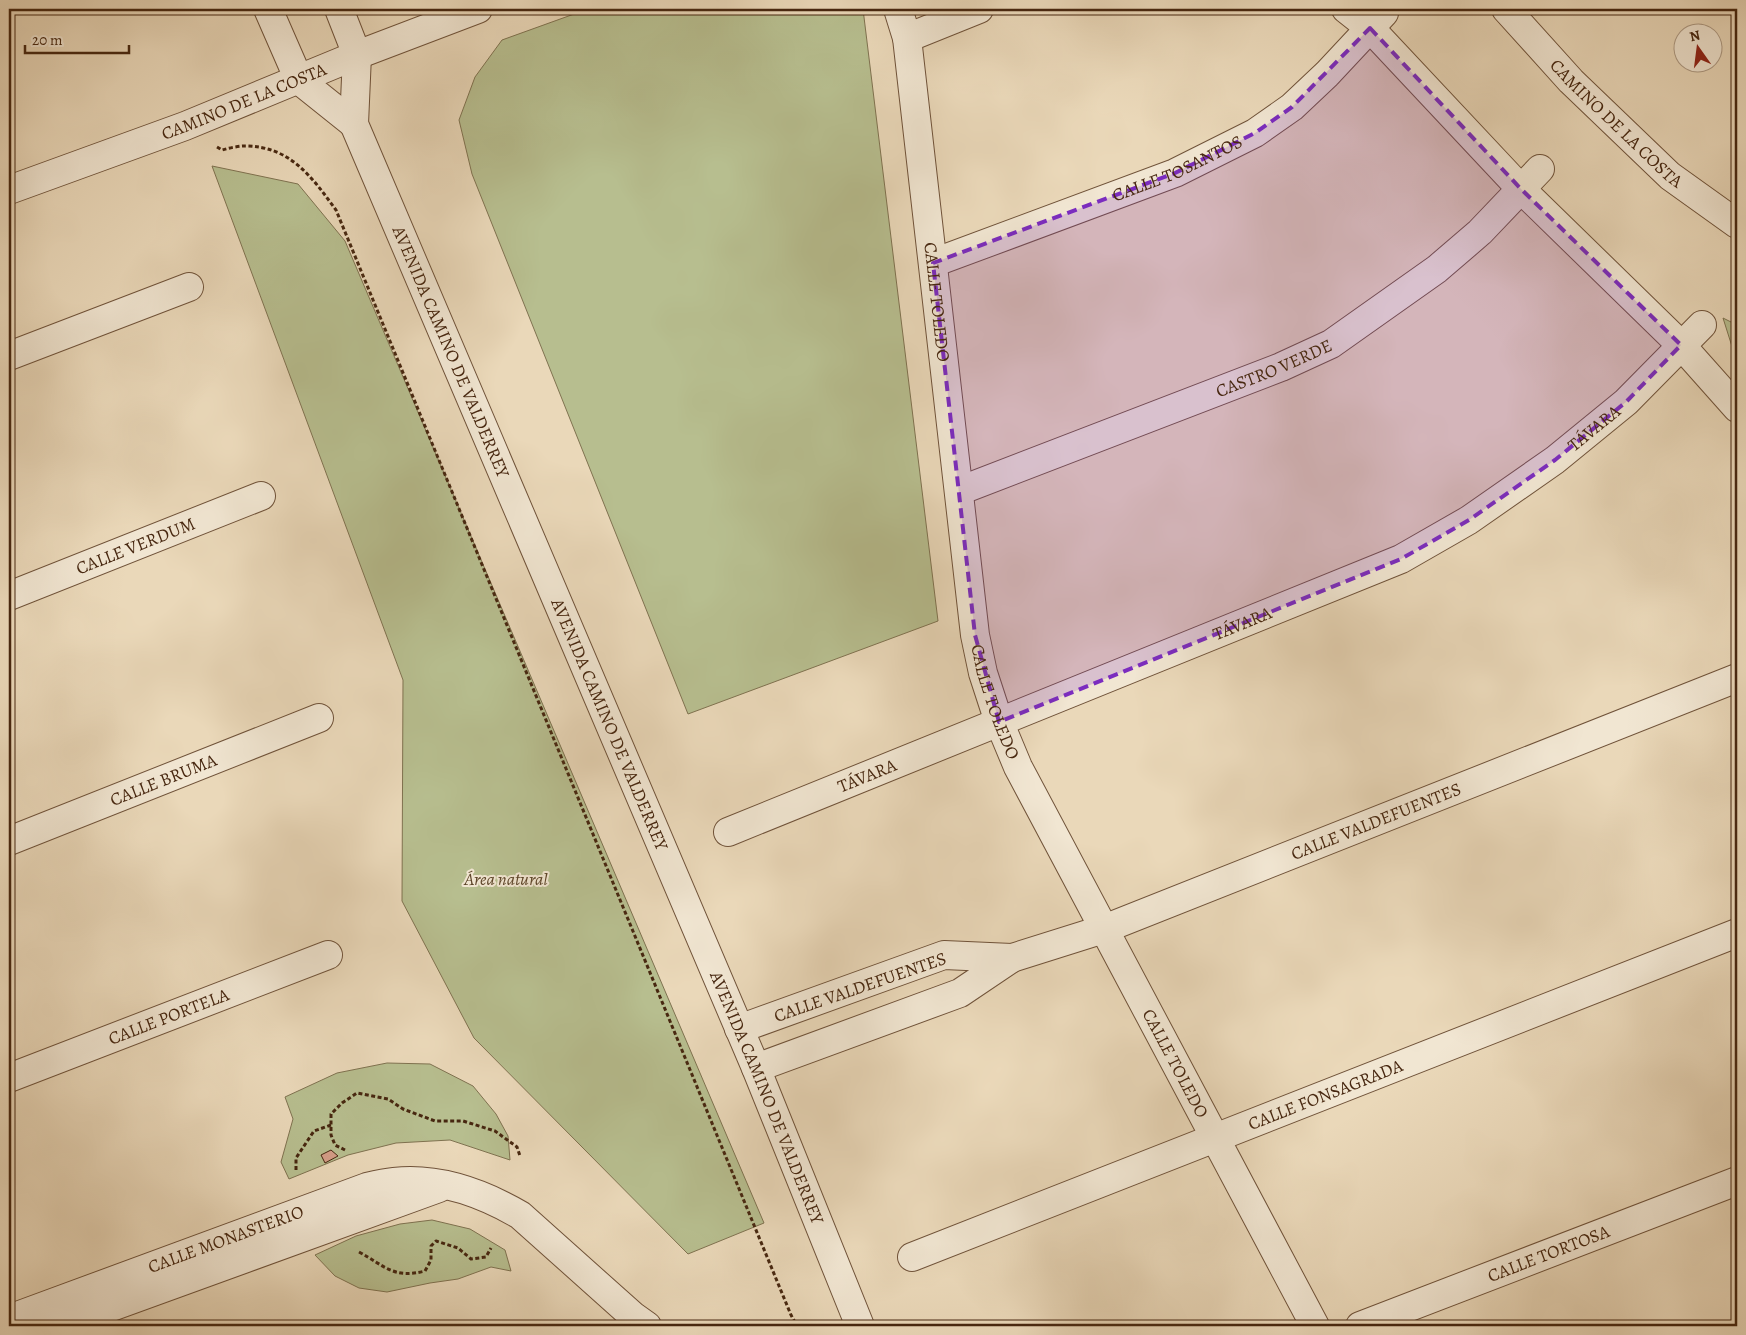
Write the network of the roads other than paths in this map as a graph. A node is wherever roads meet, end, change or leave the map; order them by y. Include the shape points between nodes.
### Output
1 (268, 9) edge
2 (339, 9) edge
3 (478, 9) edge
4 (898, 9) edge
5 (979, 9) edge
6 (1346, 9) edge
7 (1506, 9) edge
8 (1377, 20) junction
9 (907, 38) junction
10 (358, 55) junction
11 (299, 80) junction
12 (354, 124) junction
13 (1540, 169) dead end
14 (1521, 188) junction
15 (9, 190) edge
16 (1737, 224) edge
17 (933, 263) junction
18 (189, 287) dead end
19 (1702, 325) dead end
20 (1682, 345) junction
21 (9, 356) edge
22 (1737, 408) edge
23 (959, 490) junction
24 (261, 496) dead end
25 (9, 596) edge
26 (1737, 678) edge
27 (319, 718) dead end
28 (999, 722) junction
29 (728, 832) dead end
30 (9, 841) edge
31 (1104, 929) junction
32 (1737, 934) edge
33 (328, 955) dead end
34 (1012, 958) junction
35 (739, 1029) junction
36 (756, 1068) junction
37 (9, 1078) edge
38 (1215, 1138) junction
39 (1737, 1181) edge
40 (448, 1185) junction
41 (912, 1257) dead end
42 (9, 1318) edge
43 (59, 1326) edge
44 (647, 1326) edge
45 (860, 1326) edge
46 (1315, 1326) edge
47 (1360, 1326) edge

1 - 11 street, AVENIDA CAMINO DE VALDERREY
2 - 10 street, AVENIDA CAMINO DE VALDERREY
3 - 10 street, CAMINO DE LA COSTA
4 - 9 street, CALLE TOLEDO
5 - 9 street
6 - 8 street
7 - 16 street, CAMINO DE LA COSTA via 1571,81 1670,176
8 - 14 street
8 - 17 street, CALLE TOSANTOS via 1292,107 1255,134 1175,173
9 - 17 street, CALLE TOLEDO
10 - 11 street, CAMINO DE LA COSTA
10 - 12 street, AVENIDA CAMINO DE VALDERREY
11 - 12 street, AVENIDA CAMINO DE VALDERREY
11 - 15 street, CAMINO DE LA COSTA via 185,126
12 - 35 street, AVENIDA CAMINO DE VALDERREY
13 - 14 street, CASTRO VERDE
14 - 20 street
14 - 23 street, CASTRO VERDE via 1480,232 1438,269 1331,344 1281,368
17 - 23 street, CALLE TOLEDO
18 - 21 street
19 - 20 street, TÁVARA
20 - 22 street
20 - 28 street, TÁVARA via 1626,402 1554,460 1469,520 1401,559
23 - 28 street, CALLE TOLEDO via 975,635
24 - 25 street, CALLE VERDUM
26 - 31 street, CALLE VALDEFUENTES
27 - 30 street, CALLE BRUMA
28 - 29 street, TÁVARA
28 - 31 street, CALLE TOLEDO via 1018,767
31 - 34 street, CALLE VALDEFUENTES
31 - 38 street, CALLE TOLEDO
32 - 38 street, CALLE FONSAGRADA
33 - 37 street, CALLE PORTELA
34 - 35 street, CALLE VALDEFUENTES via 944,955
34 - 36 street, CALLE VALDEFUENTES via 960,993
35 - 36 street, AVENIDA CAMINO DE VALDERREY
36 - 45 street, AVENIDA CAMINO DE VALDERREY
38 - 41 street, CALLE FONSAGRADA
38 - 46 street, CALLE TOLEDO
39 - 47 street, CALLE TORTOSA
40 - 42 street, CALLE MONASTERIO via 421,1181 367,1187
40 - 43 street, CALLE MONASTERIO
40 - 44 street, CALLE MONASTERIO via 491,1200 520,1215

